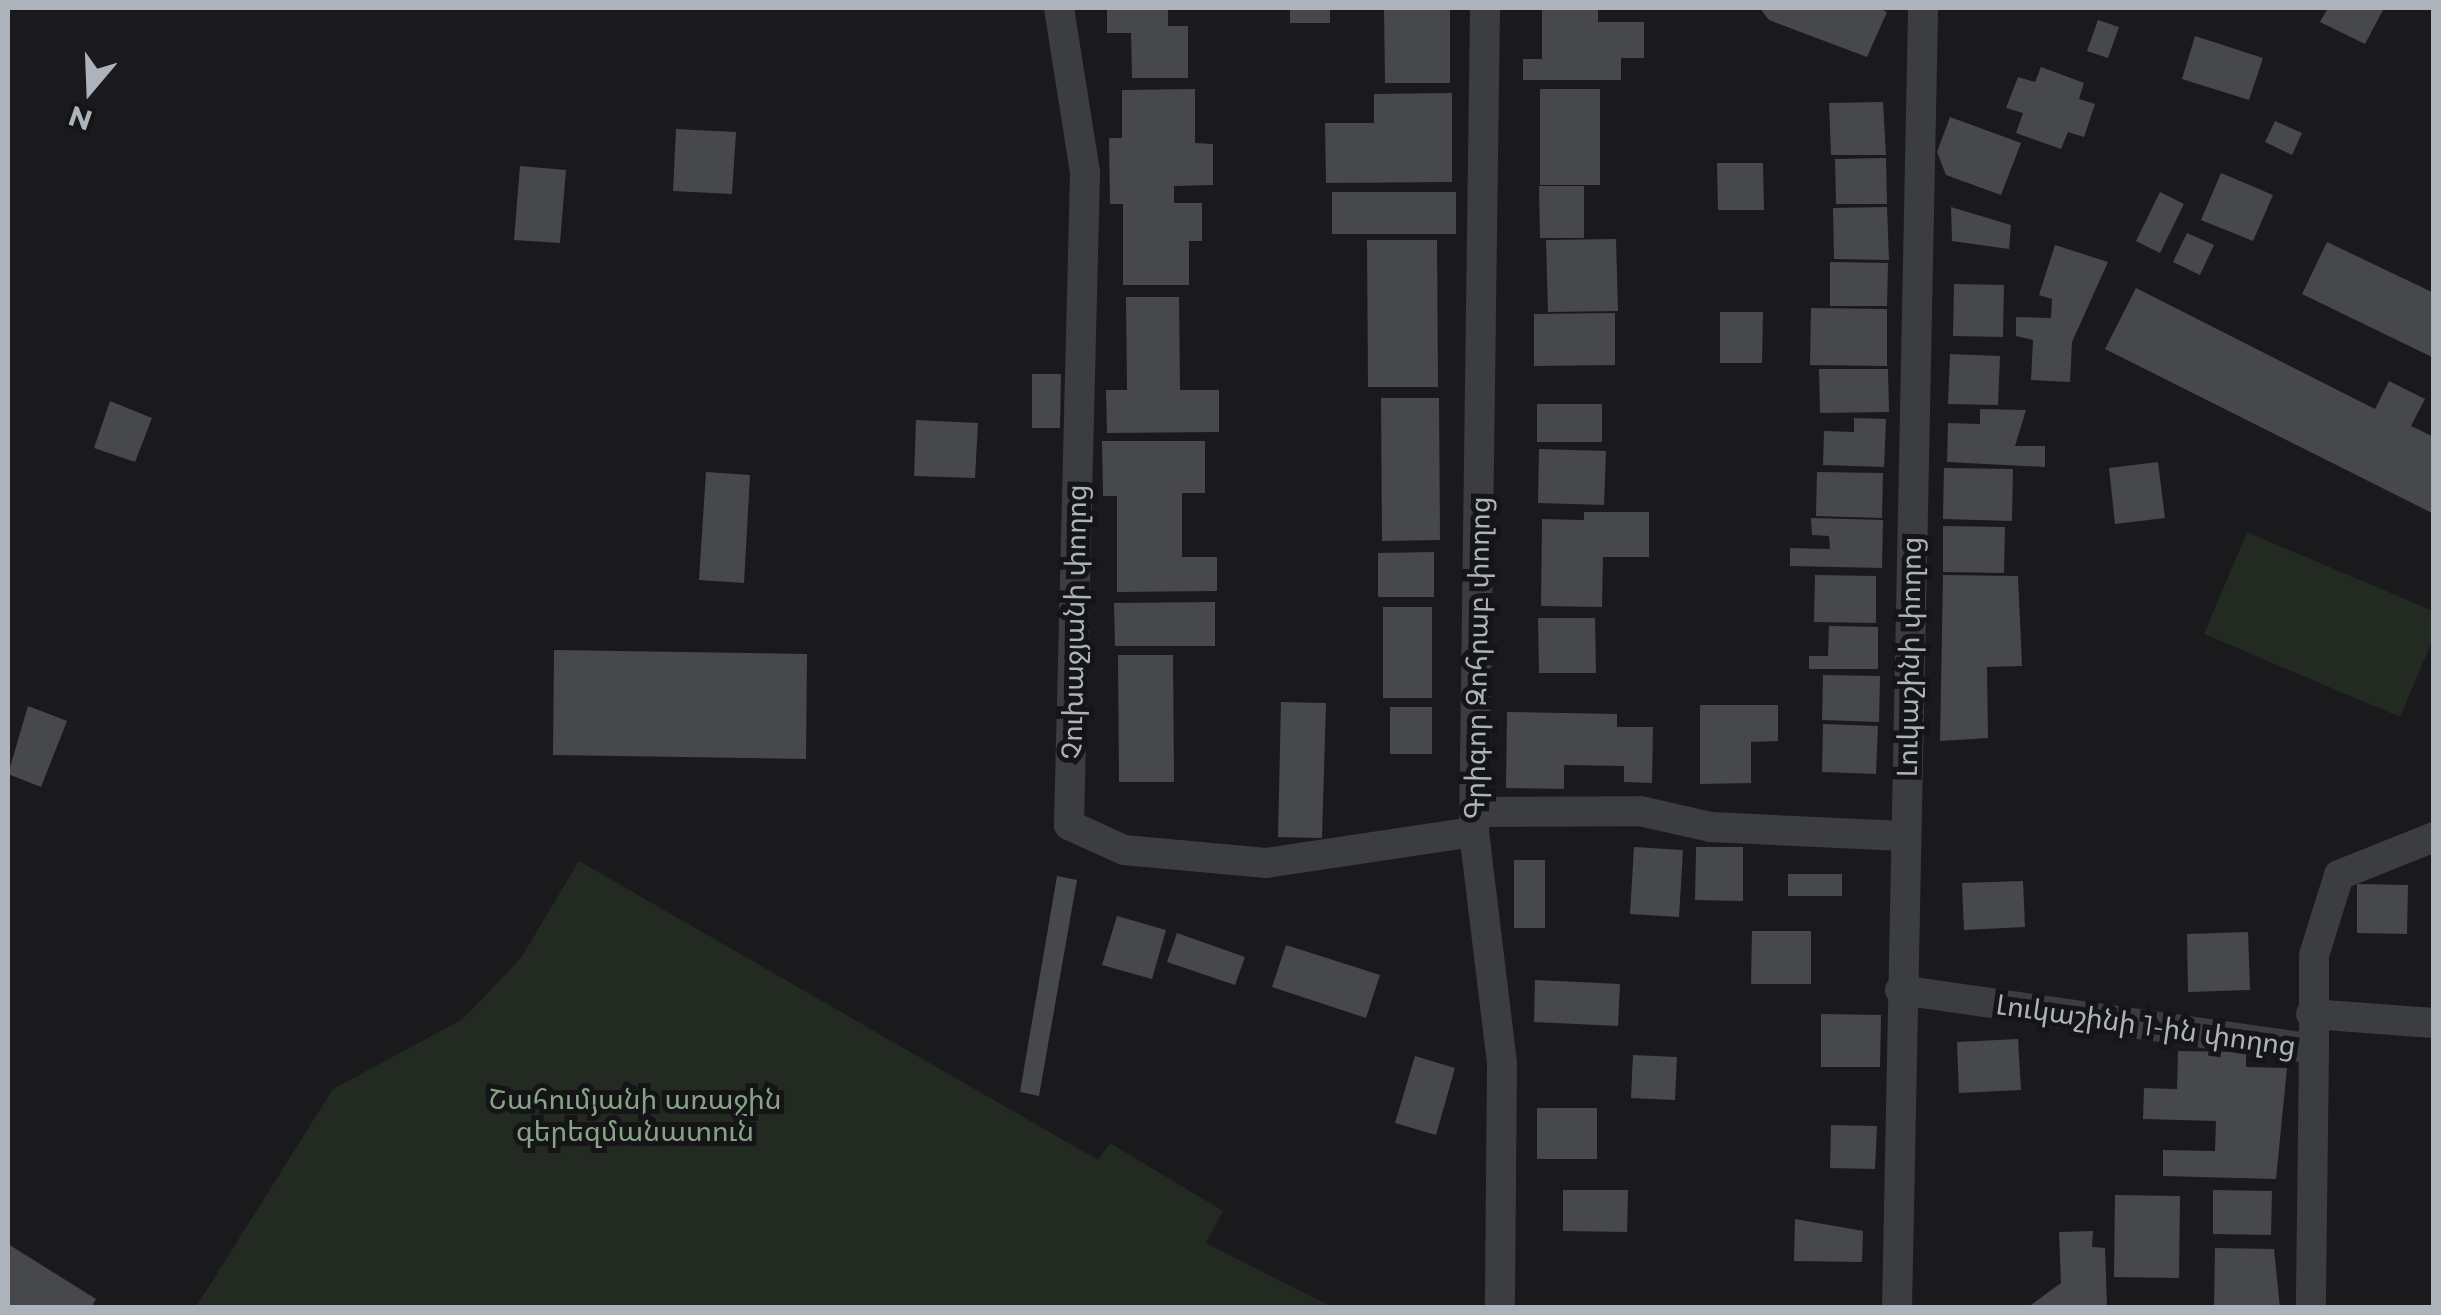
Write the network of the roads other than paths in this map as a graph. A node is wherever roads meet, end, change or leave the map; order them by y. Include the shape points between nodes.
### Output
1 (1059, 8) edge
2 (1485, 8) edge
3 (1923, 8) edge
4 (1474, 822) junction
5 (1904, 836) junction
6 (2434, 838) edge
7 (1900, 990) junction
8 (2311, 1014) junction
9 (2434, 1023) edge
10 (2314, 1048) junction
11 (1500, 1308) edge
12 (1898, 1308) edge
13 (2311, 1308) edge

1 - 4 street, Չուխաջյանի փողոց via 1085,173 1069,826 1124,850 1266,863
2 - 4 street, Գրիգոր Զոհրաբ փողոց
3 - 5 street, Լուկաշինի փողոց
4 - 5 street, Չուխաջյանի փողոց via 1640,812 1710,827
4 - 11 street, Գրիգոր Զոհրաբ փողոց via 1502,1065
5 - 7 street, Լուկաշինի փողոց
6 - 8 street via 2339,875 2314,955
7 - 10 street, Լուկաշինի 1-ին փողոց
7 - 12 street, Լուկաշինի փողոց
8 - 9 street
8 - 10 street
10 - 13 street, Լուկաշինի 1-ին փողոց

